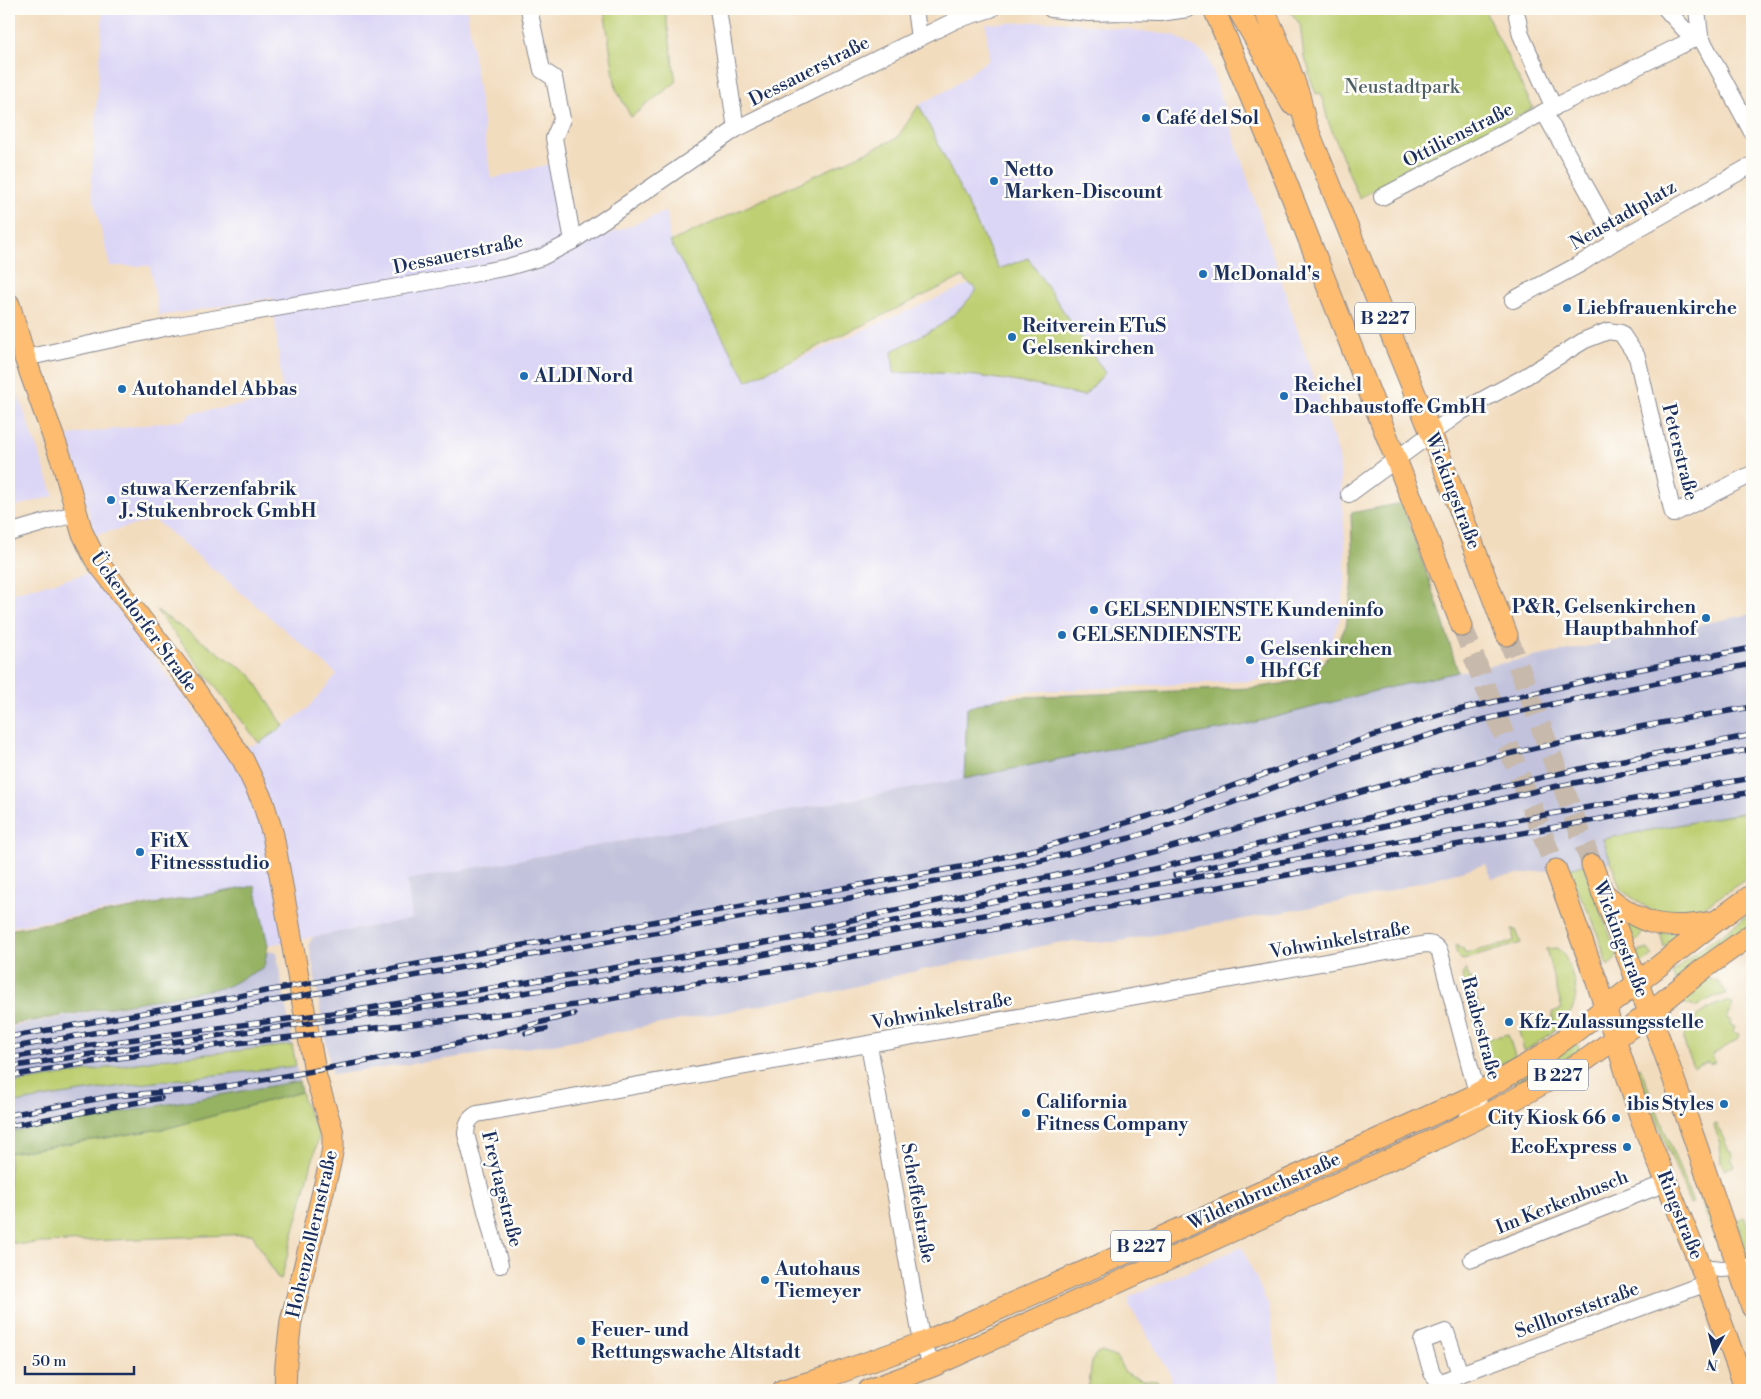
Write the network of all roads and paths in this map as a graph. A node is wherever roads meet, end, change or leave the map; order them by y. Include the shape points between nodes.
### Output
1 (529, 9) edge
2 (718, 9) edge
3 (915, 9) edge
4 (991, 9) edge
5 (1051, 9) edge
6 (1188, 9) edge
7 (1214, 9) edge
8 (1238, 9) edge
9 (1264, 9) edge
10 (1666, 9) edge
11 (1697, 9) edge
12 (1124, 10) edge
13 (1517, 16) dead end
14 (1700, 36) junction
15 (919, 38) junction
16 (1549, 110) junction
17 (1306, 125) junction
18 (736, 130) junction
19 (1752, 132) edge
20 (1752, 165) edge
21 (1382, 197) dead end
22 (573, 241) junction
23 (1616, 241) junction
24 (1513, 300) dead end
25 (9, 304) edge
26 (25, 358) junction
27 (1431, 433) junction
28 (1397, 459) junction
29 (1752, 474) edge
30 (1348, 494) dead end
31 (76, 513) junction
32 (9, 533) edge
33 (1462, 626) tunnel mouth
34 (1507, 635) tunnel mouth
35 (1592, 866) tunnel mouth
36 (1556, 870) tunnel mouth
37 (1602, 892) junction
38 (1752, 895) edge
39 (1714, 922) junction
40 (291, 932) joint
41 (1752, 934) edge
42 (1426, 944) joint
43 (1637, 981) junction
44 (1605, 1008) junction
45 (1649, 1013) junction
46 (1615, 1040) junction
47 (869, 1045) junction
48 (1477, 1093) junction
49 (468, 1123) joint
50 (1461, 1126) junction
51 (1666, 1182) junction
52 (1472, 1259) dead end
53 (500, 1265) dead end
54 (1746, 1268) edge
55 (1704, 1275) junction
56 (1752, 1307) edge
57 (922, 1343) junction
58 (933, 1366) junction
59 (1460, 1374) junction
60 (1441, 1387) edge
61 (285, 1390) edge
62 (783, 1390) edge
63 (869, 1390) edge
64 (1746, 1390) edge

1 - 22 street via 542,70 554,78 562,119 554,138
2 - 18 street
3 - 15 street
4 - 15 street, Dessauerstraße via 956,20
5 - 12 street via 1089,13
6 - 12 street via 1160,13
7 - 28 main road, B 227
8 - 17 main road, Wickingstraße
9 - 17 main road, Wickingstraße / B 227 via 1299,95
10 - 14 street via 1684,29
11 - 14 street
13 - 16 street via 1521,36
14 - 16 street, Ottilienstraße
14 - 19 street
15 - 18 street, Dessauerstraße
16 - 21 street, Ottilienstraße
16 - 23 street
17 - 27 main road, Wickingstraße / B 227
18 - 22 street, Dessauerstraße
20 - 23 street, Neustadtplatz
22 - 26 street, Dessauerstraße via 542,257 508,267 178,325
23 - 24 street, Neustadtplatz
25 - 26 main road, Ückendorfer Straße
26 - 31 main road, Ückendorfer Straße via 63,464
27 - 28 street
27 - 29 street, Peterstraße via 1462,411 1585,340 1608,331 1621,334 1637,357 1673,514
27 - 34 main road, Wickingstraße / B 227
28 - 30 street
28 - 33 main road, B 227
31 - 32 street
31 - 40 main road, Ückendorfer Straße via 95,560 190,683 255,782 273,835
35 - 37 main road, Wickingstraße
36 - 44 main road, Wickingstraße
37 - 39 main road via 1628,912 1655,925 1686,926
37 - 43 main road, Wickingstraße
38 - 39 main road, Wildenbruchstraße
39 - 43 main road, Wildenbruchstraße
40 - 61 main road, Hohenzollernstraße via 316,1077 333,1133 333,1147 291,1321
41 - 45 main road, Wildenbruchstraße
42 - 47 street, Vohwinkelstraße
42 - 48 street, Raabestraße via 1433,944 1440,953
43 - 44 main road, Wildenbruchstraße / B 227
43 - 45 main road, Wickingstraße
44 - 46 main road, Wickingstraße
44 - 48 main road, Wildenbruchstraße / B 227 via 1540,1057
45 - 46 main road, Wildenbruchstraße / B 227
45 - 54 main road, Ringstraße
46 - 50 main road, Wildenbruchstraße / B 227 via 1500,1108
46 - 51 main road, Ringstraße
47 - 49 street, Vohwinkelstraße via 477,1114
47 - 57 street, Scheffelstraße
48 - 50 street, Raabestraße via 1479,1106
48 - 57 main road, Wildenbruchstraße / B 227
49 - 53 street, Freytagstraße via 466,1134
50 - 58 main road, Wildenbruchstraße / B 227
51 - 52 street, Im Kerkenbusch
51 - 55 main road, Ringstraße
54 - 55 street, Sellhorststraße
54 - 56 main road, Ringstraße
55 - 59 street, Sellhorststraße
55 - 64 main road, Ringstraße
57 - 58 street, Scheffelstraße
57 - 62 main road, Wildenbruchstraße / B 227
58 - 63 main road, Wildenbruchstraße / B 227
59 - 60 street, Sellhorststraße
59 - 60 street via 1446,1332 1422,1341 1432,1373

